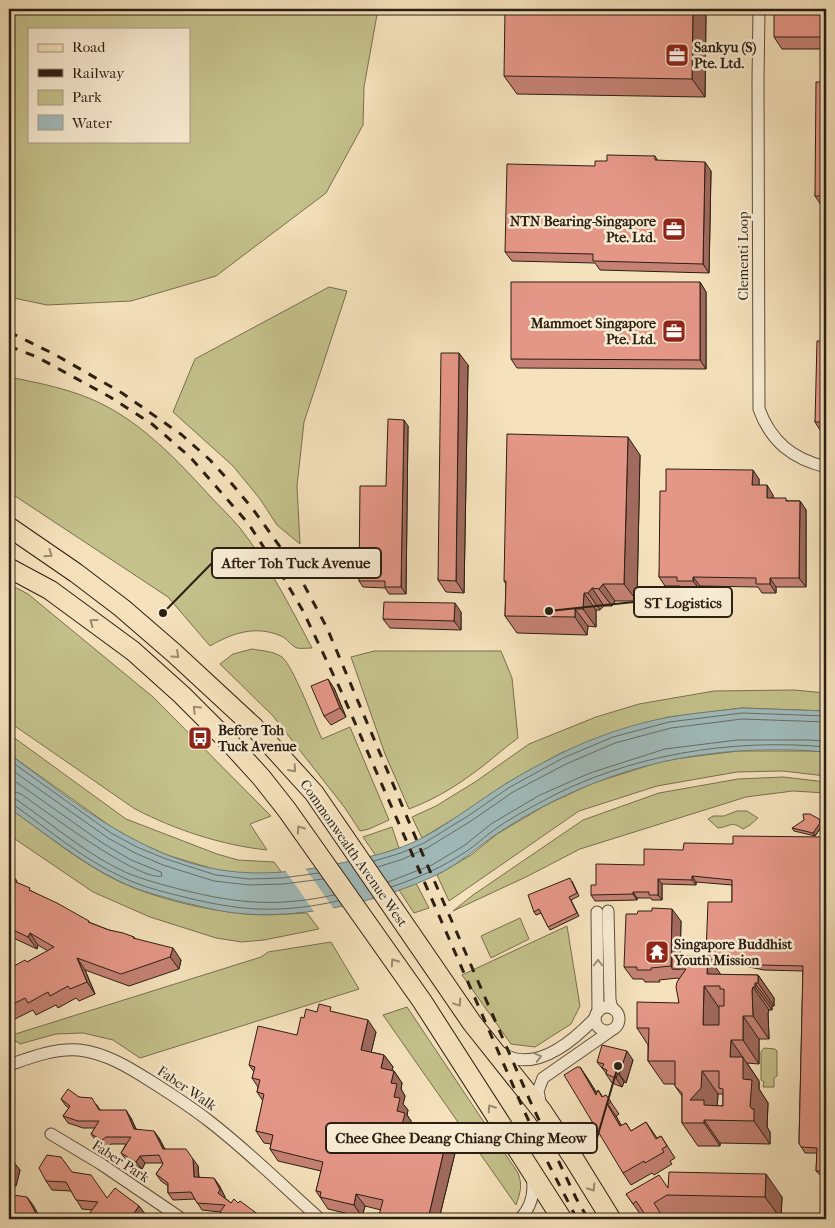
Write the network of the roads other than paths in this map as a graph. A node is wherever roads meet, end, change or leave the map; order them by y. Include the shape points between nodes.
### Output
1 (759, 9) edge
2 (826, 467) edge
3 (9, 527) edge
4 (9, 557) edge
5 (9, 568) edge
6 (50, 590) junction
7 (612, 1008) junction
8 (596, 1015) junction
9 (609, 1032) junction
10 (492, 1048) junction
11 (9, 1065) edge
12 (542, 1111) junction
13 (51, 1134) dead end
14 (527, 1164) junction
15 (175, 1218) edge
16 (320, 1219) edge
17 (520, 1219) edge
18 (562, 1219) edge
19 (611, 1219) edge

1 - 2 street, Clementi Loop via 759,409 770,433 785,448
3 -> 10 main road, Commonwealth Avenue West via 122,608 254,727 314,793
4 - 6 main road
5 - 6 main road
14 -> 6 main road via 422,1001 261,776 182,695 133,651
7 - 8 street via 604,1008
8 -> 7 street via 603,912
7 - 9 street via 620,1020 617,1028
8 - 9 street via 599,1028
10 -> 8 street via 516,1059 532,1060 570,1042
9 - 12 street via 543,1078 538,1091
10 - 12 main road, Commonwealth Avenue West
11 - 16 street, Faber Walk via 42,1054 70,1050 101,1055 124,1064 207,1120
12 -> 19 main road, Commonwealth Avenue West
13 - 15 street, Faber Park via 101,1164
14 - 17 street via 534,1187 530,1205
14 - 18 main road

